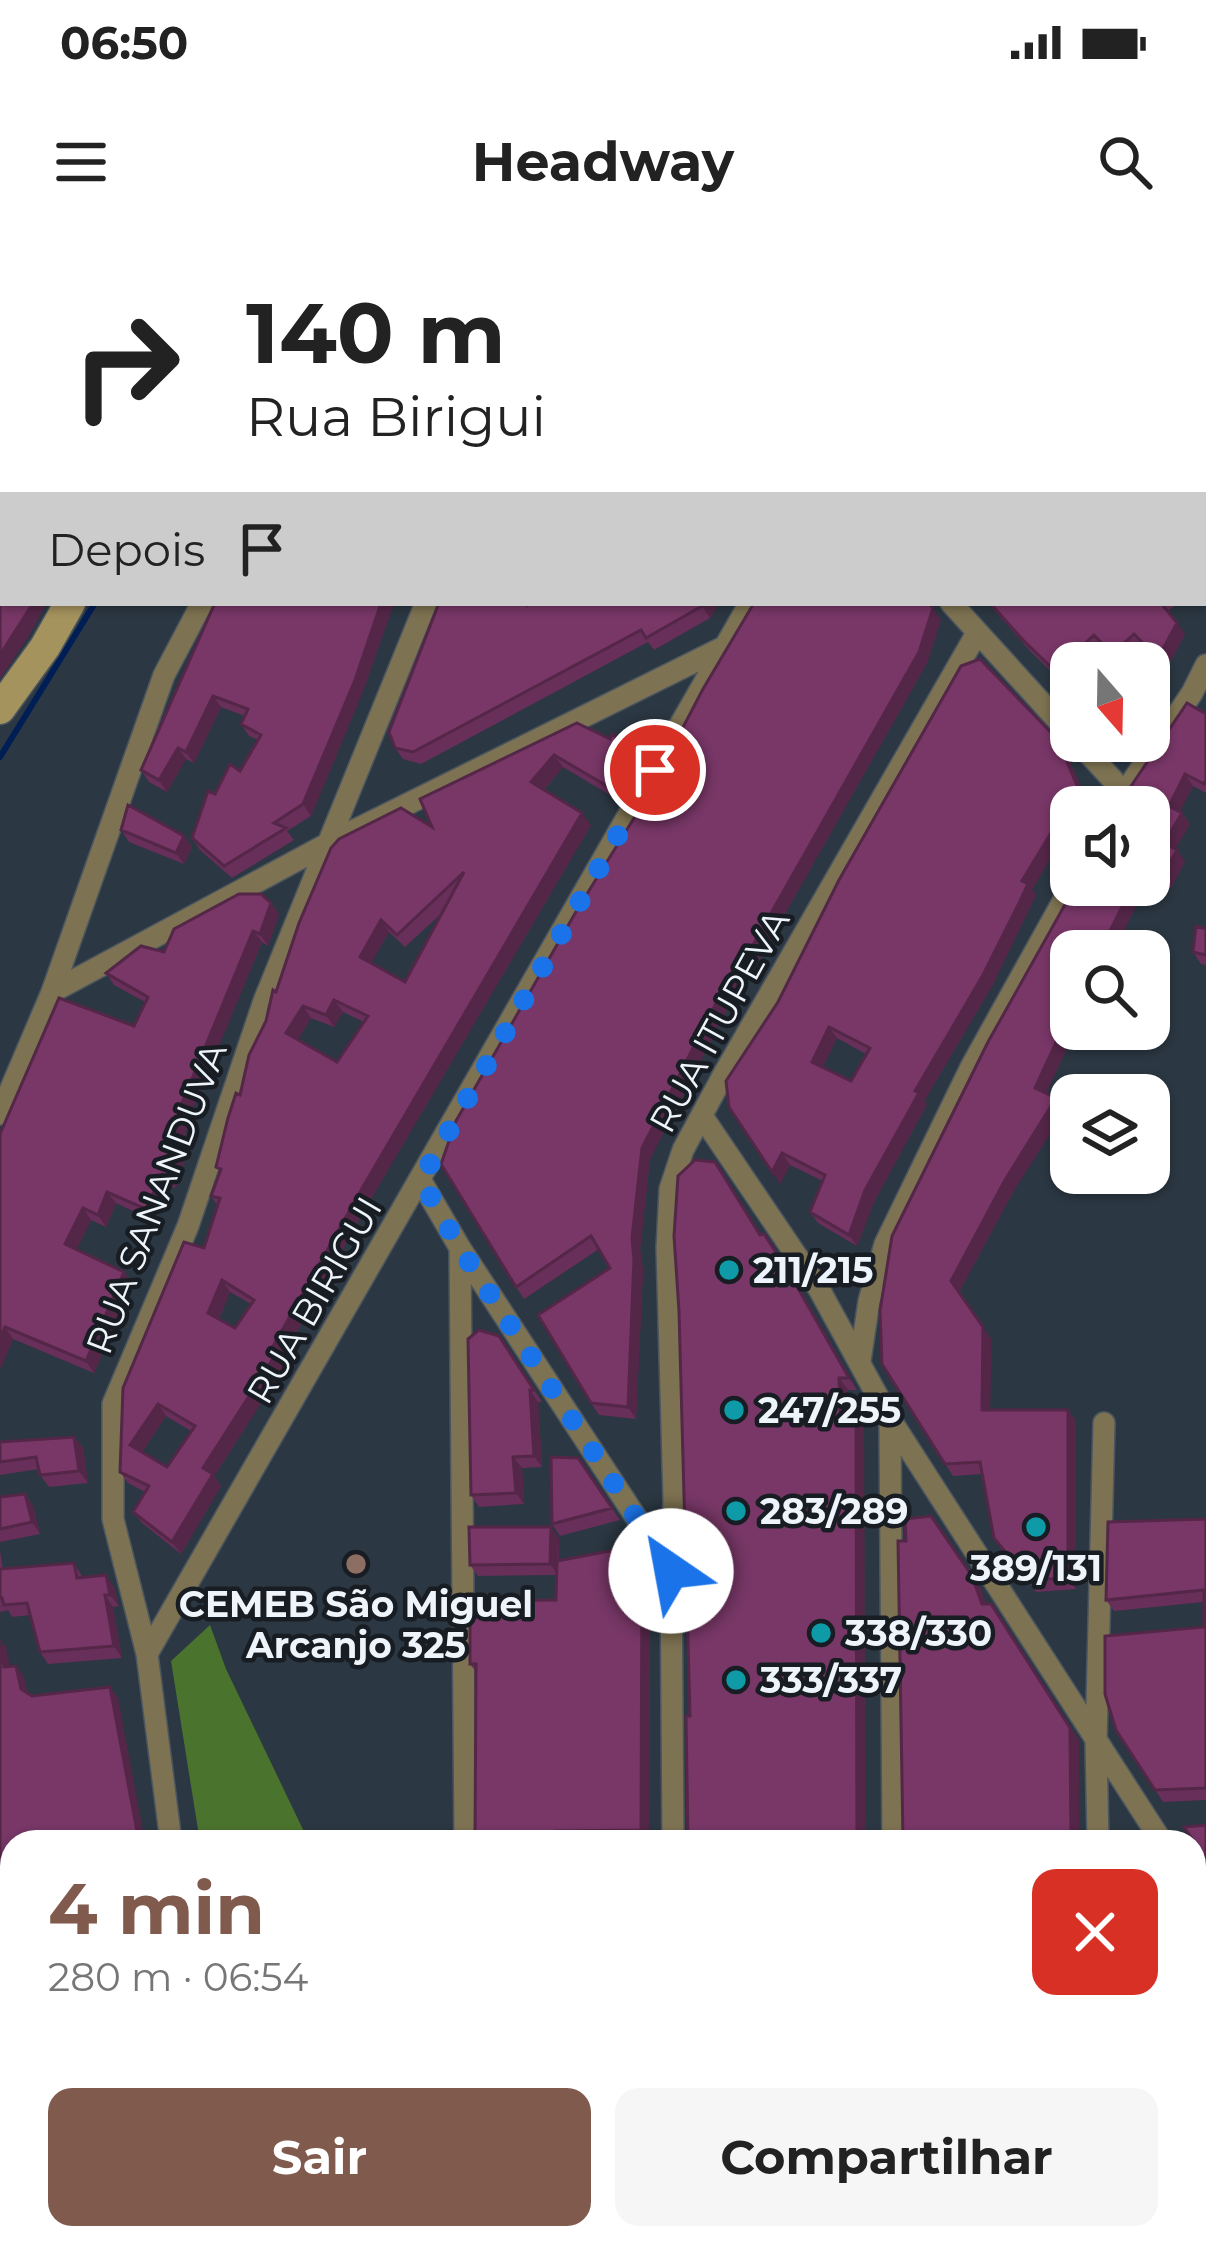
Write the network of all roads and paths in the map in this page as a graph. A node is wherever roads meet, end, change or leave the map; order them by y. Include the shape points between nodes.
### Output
1 (68, 606) edge
2 (200, 606) edge
3 (425, 606) edge
4 (748, 606) edge
5 (955, 606) edge
6 (977, 632) junction
7 (725, 646) junction
8 (1206, 665) edge
9 (0, 709) edge
10 (1050, 712) edge
11 (1096, 762) edge
12 (1114, 786) edge
13 (1129, 786) edge
14 (329, 843) junction
15 (1060, 906) edge
16 (52, 992) junction
17 (0, 1114) edge
18 (702, 1116) junction
19 (421, 1180) junction
20 (460, 1248) junction
21 (860, 1361) junction
22 (890, 1419) junction
23 (1104, 1423) dead end
24 (671, 1571) junction
25 (147, 1654) junction
26 (1096, 1743) junction
27 (169, 1830) edge
28 (465, 1830) edge
29 (673, 1830) edge
30 (893, 1830) edge
31 (1098, 1830) edge
32 (1154, 1830) edge

1 - 9 street
2 - 16 street via 164,675
3 - 14 street, RUA SANANDUVA
4 - 7 street, RUA BIRIGUI
5 - 6 street
6 - 10 street
6 - 18 street, RUA ITUPEVA
7 - 14 street
7 - 19 street, RUA BIRIGUI
8 - 13 street
11 - 12 street
14 - 16 street
14 - 25 street, RUA SANANDUVA via 264,1001 188,1226 113,1403 113,1519
15 - 21 street via 884,1244
16 - 17 street
18 - 21 street
18 - 24 street, RUA ITUPEVA via 670,1189
19 - 20 street
19 - 25 street, RUA BIRIGUI
20 - 24 street
20 - 28 street
21 - 22 street
22 - 26 street
22 - 30 street
23 - 26 street
24 - 29 street, RUA ITUPEVA
25 - 27 street, RUA SANANDUVA
26 - 31 street
26 - 32 street

